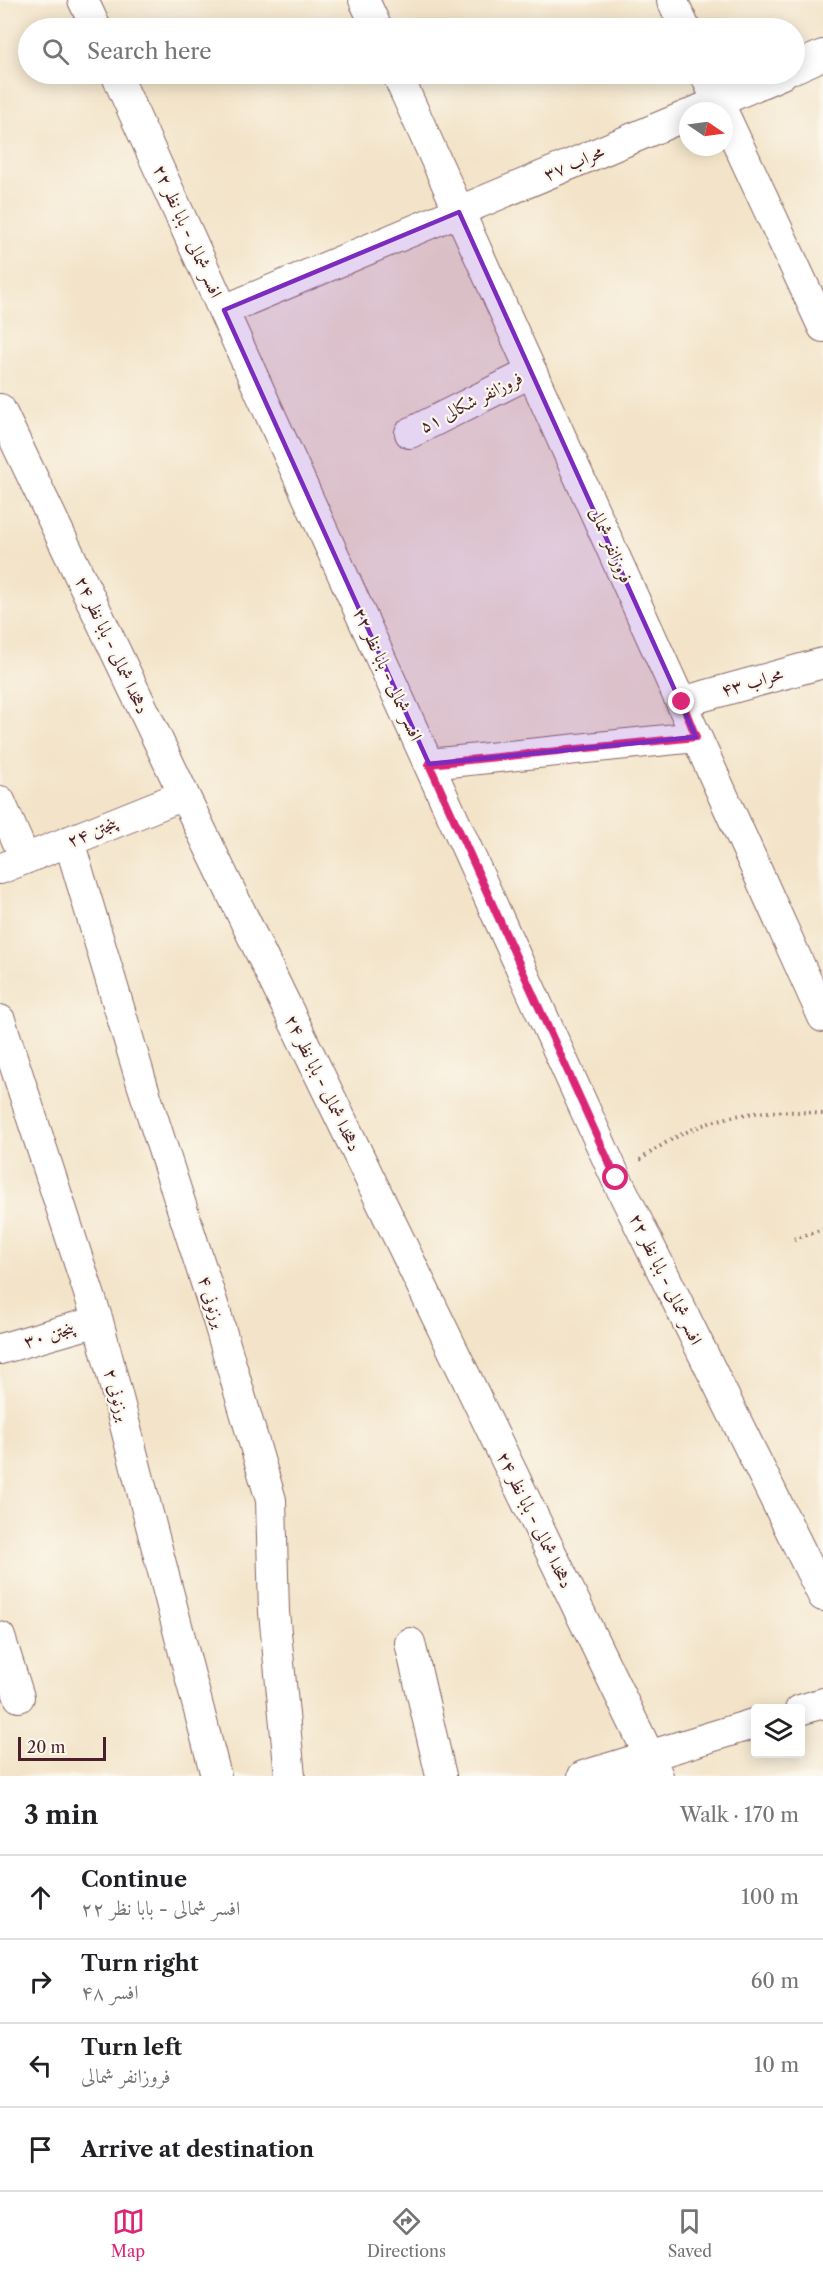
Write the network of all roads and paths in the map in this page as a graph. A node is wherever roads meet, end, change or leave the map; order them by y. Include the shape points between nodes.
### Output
1 (83, 0) edge
2 (364, 0) edge
3 (672, 0) edge
4 (91, 18) edge
5 (372, 18) edge
6 (680, 18) edge
7 (823, 55) edge
8 (805, 63) edge
9 (121, 84) edge
10 (401, 84) edge
11 (708, 84) edge
12 (764, 84) edge
13 (714, 102) edge
14 (731, 102) edge
15 (679, 119) edge
16 (733, 144) edge
17 (459, 212) junction
18 (224, 310) junction
19 (823, 327) edge
20 (532, 372) junction
21 (0, 410) edge
22 (410, 433) dead end
23 (823, 663) edge
24 (682, 702) junction
25 (696, 737) junction
26 (429, 764) junction
27 (184, 795) junction
28 (0, 801) edge
29 (69, 841) junction
30 (12, 864) edge
31 (823, 1017) edge
32 (0, 1022) edge
33 (823, 1114) edge
34 (616, 1178) junction
35 (823, 1229) edge
36 (794, 1239) dead end
37 (98, 1321) junction
38 (0, 1349) edge
39 (823, 1596) edge
40 (0, 1637) edge
41 (410, 1643) dead end
42 (19, 1697) dead end
43 (823, 1703) edge
44 (805, 1709) edge
45 (751, 1725) edge
46 (653, 1765) edge
47 (216, 1776) edge
48 (290, 1776) edge
49 (441, 1776) edge
50 (583, 1776) edge

1 - 4 street
2 - 5 street
3 - 6 street
7 - 8 street
9 - 18 street, افسر شمالی - بابا نظر ۲۲
10 - 17 street, فروزانفر شمالی
11 - 13 street
12 - 14 street
15 - 17 street, محراب ۳۷
16 - 19 street
17 - 18 street, محراب ۳۷
17 - 20 street, فروزانفر شمالی
18 - 26 street, افسر شمالی - بابا نظر ۲۲
20 - 22 street, فروزانفر شکالی ۵۱
20 - 24 street, فروزانفر شمالی
21 - 27 street, دهخدا شمالی - بابا نظر ۲۴
23 - 24 street, محراب ۴۳
24 - 25 street, فروزانفر شمالی
25 - 26 street
25 - 31 street, فروزانفر شمالی
26 - 34 street, افسر شمالی - بابا نظر ۲۲
27 - 29 street, پنجتن ۲۴
27 - 46 street, دهخدا شمالی - بابا نظر ۲۴
28 - 30 street
29 - 30 street, پنجتن ۲۴
29 - 48 street, برزنونی ۴ via 271,1500 274,1612
32 - 37 street, برزنونی ۲
33 - 34 path via 791,1110 745,1113 708,1122 661,1145
34 - 39 street, افسر شمالی - بابا نظر ۲۲
35 - 36 path
37 - 38 street, پنجتن ۳۰
37 - 47 street, برزنونی ۲
40 - 42 street
41 - 49 street
43 - 44 street
45 - 46 street
46 - 50 street

